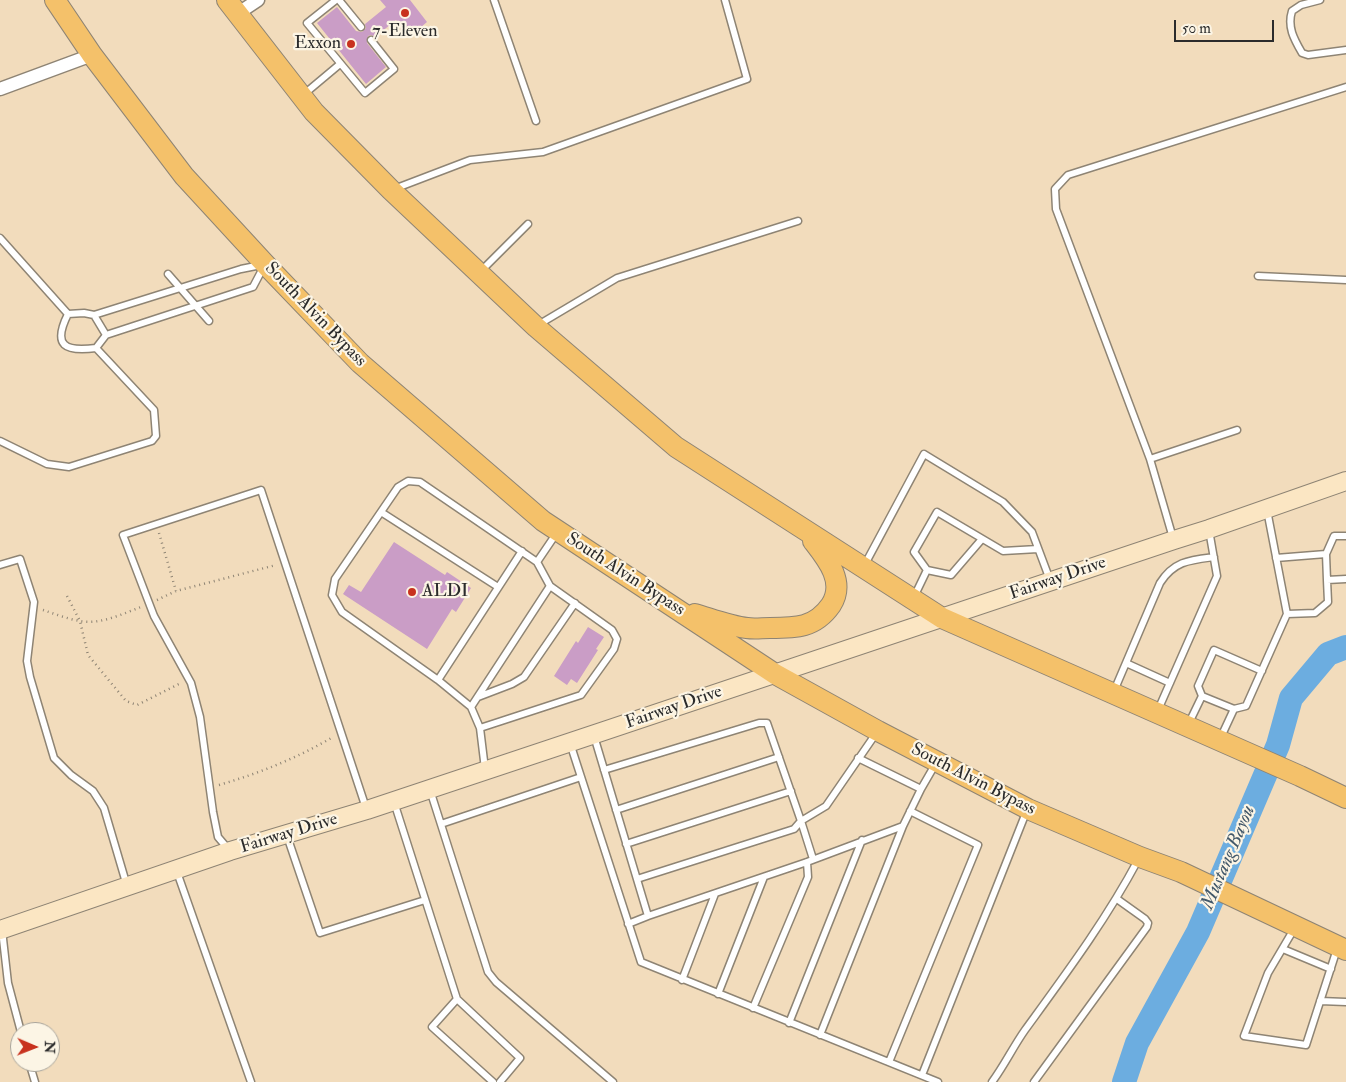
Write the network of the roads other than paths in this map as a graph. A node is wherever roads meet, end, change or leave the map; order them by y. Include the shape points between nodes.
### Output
1 (55, 0) edge
2 (258, 0) edge
3 (337, 0) edge
4 (494, 0) edge
5 (725, 0) edge
6 (1320, 0) edge
7 (232, 7) edge
8 (359, 27) dead end
9 (327, 35) dead end
10 (321, 40) junction
11 (371, 42) dead end
12 (336, 46) dead end
13 (1346, 50) edge
14 (330, 51) junction
15 (92, 54) junction
16 (344, 65) junction
17 (1346, 87) edge
18 (0, 89) edge
19 (302, 96) junction
20 (536, 121) dead end
21 (391, 190) junction
22 (798, 221) dead end
23 (528, 224) dead end
24 (0, 238) edge
25 (265, 264) junction
26 (478, 273) junction
27 (168, 274) dead end
28 (1258, 276) dead end
29 (1346, 280) edge
30 (180, 288) junction
31 (196, 306) junction
32 (68, 314) junction
33 (94, 315) junction
34 (209, 321) dead end
35 (536, 327) junction
36 (106, 335) junction
37 (96, 348) junction
38 (1237, 430) dead end
39 (0, 441) edge
40 (1150, 459) junction
41 (1346, 481) edge
42 (1267, 509) junction
43 (381, 512) junction
44 (803, 528) junction
45 (1209, 529) junction
46 (558, 531) junction
47 (1346, 536) edge
48 (982, 539) junction
49 (1174, 540) junction
50 (1038, 549) junction
51 (522, 551) junction
52 (1326, 554) junction
53 (1214, 557) junction
54 (1276, 558) junction
55 (537, 562) junction
56 (0, 565) edge
57 (863, 567) junction
58 (927, 570) junction
59 (1327, 580) junction
60 (1346, 580) edge
61 (1050, 581) junction
62 (550, 586) junction
63 (498, 587) junction
64 (913, 599) junction
65 (575, 603) junction
66 (679, 610) junction
67 (1287, 614) junction
68 (942, 618) junction
69 (1126, 663) junction
70 (1262, 671) junction
71 (775, 674) junction
72 (438, 680) junction
73 (1170, 684) junction
74 (1113, 694) junction
75 (1202, 696) junction
76 (478, 697) junction
77 (471, 707) junction
78 (1234, 709) junction
79 (1157, 713) junction
80 (1187, 726) junction
81 (480, 728) junction
82 (878, 731) junction
83 (593, 735) junction
84 (1219, 741) junction
85 (570, 742) junction
86 (779, 757) junction
87 (858, 758) junction
88 (937, 763) junction
89 (486, 770) junction
90 (604, 770) junction
91 (581, 777) junction
92 (430, 789) junction
93 (921, 789) junction
94 (791, 791) junction
95 (1346, 798) edge
96 (393, 801) junction
97 (1028, 809) junction
98 (367, 810) junction
99 (616, 810) junction
100 (910, 811) junction
101 (801, 821) junction
102 (442, 824) junction
103 (903, 826) junction
104 (286, 835) junction
105 (862, 840) junction
106 (626, 844) junction
107 (230, 851) junction
108 (1140, 857) junction
109 (810, 861) junction
110 (177, 870) junction
111 (764, 877) junction
112 (637, 879) junction
113 (127, 887) junction
114 (715, 894) junction
115 (1117, 899) junction
116 (425, 900) junction
117 (648, 916) junction
118 (628, 924) junction
119 (1296, 926) junction
120 (1, 927) edge
121 (1342, 948) edge
122 (1283, 949) junction
123 (1331, 969) junction
124 (682, 980) junction
125 (718, 994) junction
126 (457, 999) junction
127 (1320, 1001) junction
128 (1346, 1002) edge
129 (753, 1008) junction
130 (18, 1022) edge
131 (790, 1023) junction
132 (820, 1035) junction
133 (889, 1062) junction
134 (922, 1075) junction
135 (251, 1082) edge
136 (493, 1082) edge
137 (500, 1082) edge
138 (613, 1082) edge
139 (938, 1082) edge
140 (992, 1082) edge
141 (1034, 1082) edge

1 - 15 main road, South Alvin Bypass
2 - 7 street
3 - 8 lane
3 - 10 lane via 307,23
4 - 20 lane
5 - 21 lane via 748,79 543,152 470,160
6 - 13 lane via 1292,11 1291,33 1302,53 1308,55
7 - 19 main road
9 - 10 lane
10 - 14 lane
11 - 16 lane via 394,69 364,93 356,76
12 - 14 lane
14 - 16 lane
15 - 18 street
15 - 25 main road, South Alvin Bypass via 184,176
16 - 19 lane
17 - 40 lane via 1068,175 1055,190 1056,209
19 - 21 main road
21 - 26 main road
22 - 35 lane via 617,278
23 - 26 lane
24 - 32 lane
25 - 30 lane via 241,268
25 - 31 lane via 253,287
25 - 46 main road, South Alvin Bypass via 360,363
26 - 35 main road
27 - 30 lane
28 - 29 lane
30 - 31 lane
30 - 33 lane
31 - 34 lane
31 - 36 lane
32 - 33 lane via 84,312
32 - 37 lane via 61,328 61,340 67,348
33 - 36 lane
35 - 44 main road via 676,447
36 - 37 lane
37 - 39 lane via 154,410 156,436 152,441 69,467 47,464
38 - 40 lane
40 - 49 lane
41 - 42 street, Fairway Drive
42 - 45 street, Fairway Drive
42 - 54 lane
43 - 51 lane via 398,486 408,481 420,482
43 - 63 lane
43 - 72 lane via 334,579 332,595 342,612
44 - 57 main road
44 - 66 main road via 830,562 837,582 835,598 824,615 793,628 746,628
45 - 49 street, Fairway Drive
45 - 53 lane
46 - 55 lane
46 - 66 main road, South Alvin Bypass
47 - 52 lane via 1334,536
48 - 50 lane via 1003,551
48 - 58 lane via 951,576
48 - 58 lane via 937,512 914,552
49 - 61 street, Fairway Drive
50 - 57 lane via 1032,532 1003,502 924,454
50 - 61 lane
51 - 55 lane
51 - 63 lane
52 - 54 lane
52 - 59 lane
53 - 69 lane via 1184,562 1166,572
53 - 73 lane via 1217,576
54 - 67 lane
55 - 62 lane
56 - 113 lane via 20,559 34,602 27,661 54,758 93,791 104,808
57 - 64 main road
58 - 64 lane
59 - 60 lane
59 - 67 lane via 1328,602 1315,613
61 - 68 street, Fairway Drive
62 - 65 lane
62 - 76 lane
63 - 72 lane
64 - 68 main road
65 - 76 lane via 524,677
65 - 81 lane via 612,630 616,640 614,649 581,695
66 - 71 main road, South Alvin Bypass
67 - 70 lane
68 - 71 street, Fairway Drive
68 - 74 main road
69 - 73 lane
69 - 74 lane
70 - 75 lane via 1214,650 1198,686
70 - 78 lane via 1246,706
71 - 82 main road, South Alvin Bypass
71 - 83 street, Fairway Drive
72 - 77 lane
73 - 79 lane
74 - 79 main road
75 - 78 lane
75 - 80 lane
76 - 77 lane
77 - 81 lane
78 - 84 lane
79 - 80 main road
80 - 84 main road
81 - 89 lane
82 - 87 lane
82 - 88 main road, South Alvin Bypass
83 - 85 street, Fairway Drive
83 - 90 lane
84 - 95 main road
85 - 89 street, Fairway Drive
85 - 91 lane
86 - 90 lane via 767,723 760,723
86 - 94 lane
86 - 99 lane
87 - 93 lane
87 - 101 lane via 826,806
88 - 93 lane
88 - 97 main road, South Alvin Bypass
89 - 92 street, Fairway Drive
90 - 99 lane
91 - 102 lane
91 - 118 lane
92 - 96 street, Fairway Drive
92 - 102 lane
93 - 100 lane
94 - 101 lane
94 - 106 lane
96 - 98 street, Fairway Drive
96 - 116 lane
97 - 108 main road, South Alvin Bypass
97 - 134 lane
98 - 104 street, Fairway Drive
98 - 107 lane via 261,490 123,535 154,616 189,679 200,716 218,836
99 - 106 lane
100 - 103 lane
100 - 133 lane via 978,845
101 - 109 lane
101 - 112 lane via 794,829
102 - 138 lane via 488,972
103 - 105 lane
103 - 132 lane
104 - 107 street, Fairway Drive
104 - 116 lane via 320,933
105 - 109 lane
105 - 131 lane
106 - 112 lane
107 - 110 street, Fairway Drive
108 - 115 lane
108 - 119 main road, South Alvin Bypass via 1181,872
109 - 111 lane
109 - 129 lane via 808,877
110 - 113 street, Fairway Drive
110 - 135 lane
111 - 114 lane
111 - 125 lane
112 - 117 lane
113 - 120 street, Fairway Drive
114 - 117 lane
114 - 124 lane
115 - 140 lane via 1023,1032
115 - 141 lane via 1145,919 1147,927
116 - 126 lane
117 - 118 lane
118 - 124 lane via 641,962
119 - 121 main road, South Alvin Bypass
119 - 122 lane
120 - 130 lane via 8,983
121 - 123 lane
122 - 123 lane
122 - 127 lane via 1268,973 1244,1036 1306,1045
123 - 127 lane
124 - 125 lane
125 - 129 lane
126 - 136 lane via 432,1027
126 - 137 lane via 520,1058
127 - 128 lane
129 - 131 lane
131 - 132 lane
132 - 133 lane
133 - 134 lane
134 - 139 lane

